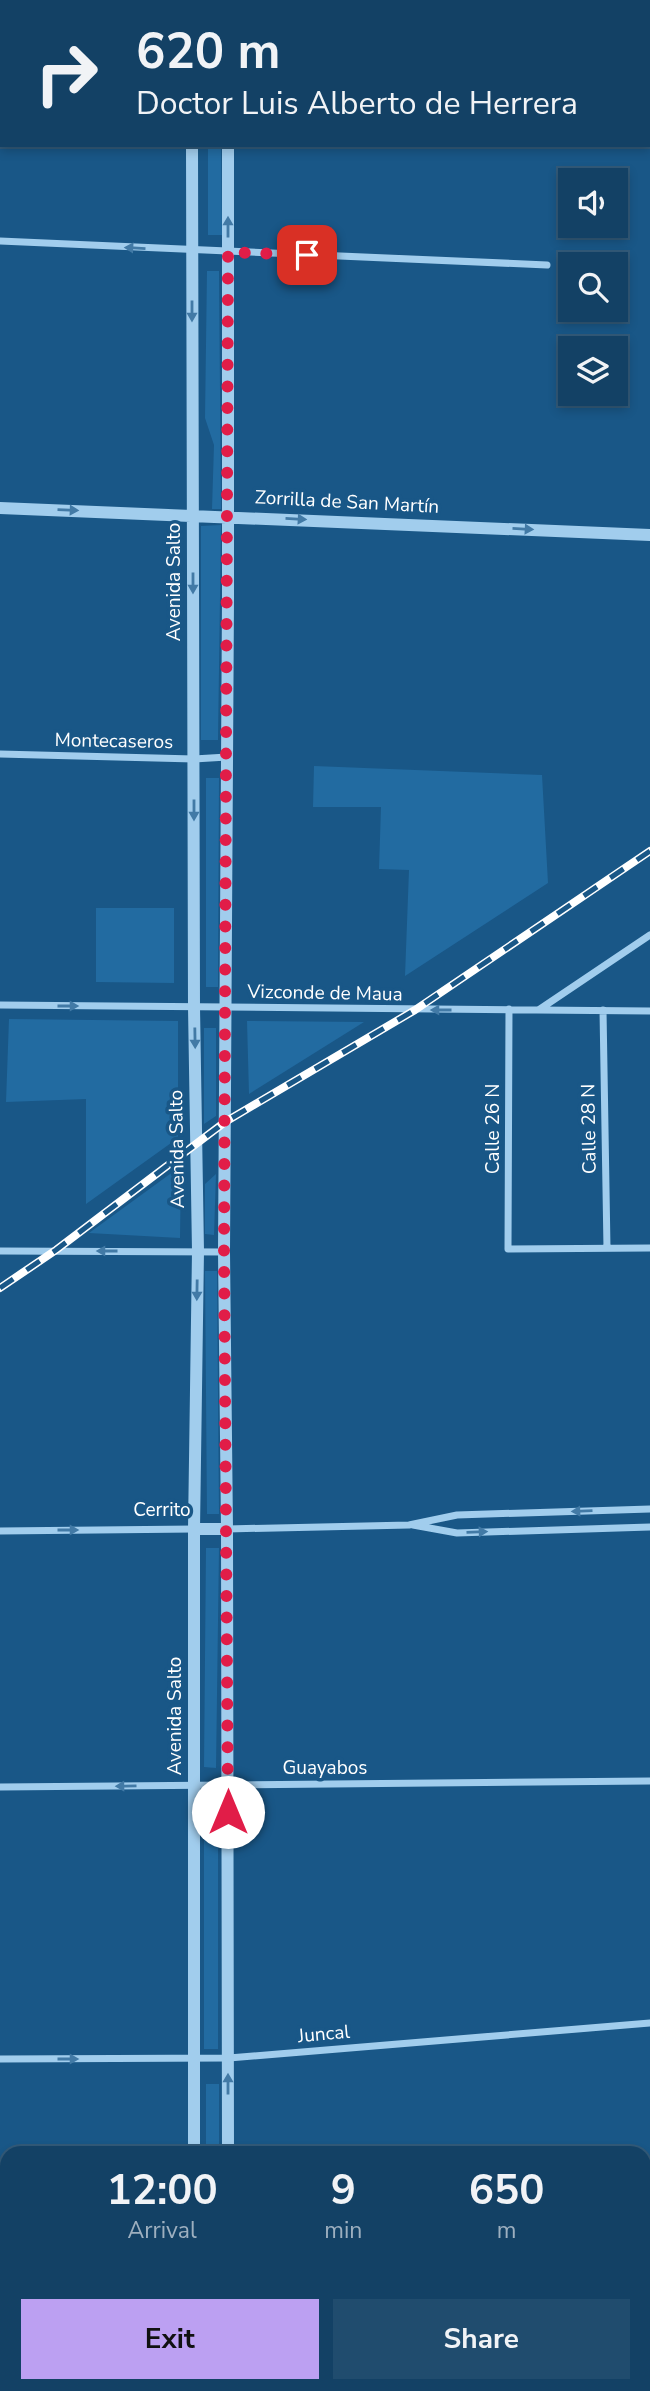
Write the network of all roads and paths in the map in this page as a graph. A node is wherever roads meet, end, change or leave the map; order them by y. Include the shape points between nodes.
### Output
1 (192, 147) edge
2 (228, 147) edge
3 (0, 241) edge
4 (192, 251) junction
5 (228, 252) junction
6 (547, 265) dead end
7 (0, 508) edge
8 (193, 515) junction
9 (228, 516) junction
10 (650, 535) edge
11 (0, 754) edge
12 (227, 757) junction
13 (194, 759) junction
14 (650, 935) edge
15 (0, 1005) edge
16 (194, 1007) junction
17 (226, 1007) junction
18 (509, 1009) junction
19 (540, 1009) junction
20 (603, 1010) junction
21 (650, 1011) edge
22 (607, 1248) junction
23 (650, 1248) edge
24 (0, 1251) edge
25 (198, 1251) junction
26 (224, 1252) junction
27 (650, 1508) edge
28 (409, 1525) junction
29 (650, 1527) edge
30 (194, 1529) junction
31 (227, 1529) junction
32 (0, 1531) edge
33 (650, 1781) edge
34 (228, 1784) junction
35 (194, 1785) junction
36 (0, 1787) edge
37 (650, 2023) edge
38 (229, 2058) junction
39 (0, 2059) edge
40 (194, 2059) junction
41 (194, 2146) edge
42 (228, 2146) edge

1 - 4 street, Avenida Salto
5 -> 2 street
4 -> 3 street
4 - 5 street
4 -> 8 street, Avenida Salto
5 - 6 street
5 - 9 street
7 -> 8 street, Zorrilla de San Martín
8 - 9 street, Zorrilla de San Martín
8 -> 13 street, Avenida Salto
9 -> 10 street, Zorrilla de San Martín
9 - 12 street
11 - 13 street, Montecaseros
12 - 13 street, Montecaseros
12 - 17 street
13 -> 16 street, Avenida Salto
14 - 19 street
15 -> 16 street, Vizconde de Maua
16 - 17 street, Vizconde de Maua
16 -> 25 street, Avenida Salto
18 -> 17 street, Vizconde de Maua
17 - 26 street
18 - 19 street, Vizconde de Maua
18 - 22 street, Calle 26 N via 508,1249
19 - 20 street, Vizconde de Maua
20 - 21 street, Vizconde de Maua
20 - 22 street, Calle 28 N
22 - 23 street
25 -> 24 street
25 - 26 street
25 -> 30 street, Avenida Salto
26 - 31 street
27 -> 28 street, Cerrito via 457,1515
28 -> 29 street, Cerrito via 457,1533
28 - 31 street, Cerrito
30 - 31 street, Cerrito
32 -> 30 street, Cerrito
30 - 35 street, Avenida Salto
31 - 34 street
33 - 34 street, Guayabos
34 - 35 street, Guayabos
34 - 38 street
35 -> 36 street, Guayabos
35 - 40 street, Avenida Salto
37 - 38 street, Juncal
38 - 40 street, Juncal
42 -> 38 street
39 -> 40 street, Juncal
40 - 41 street, Avenida Salto

